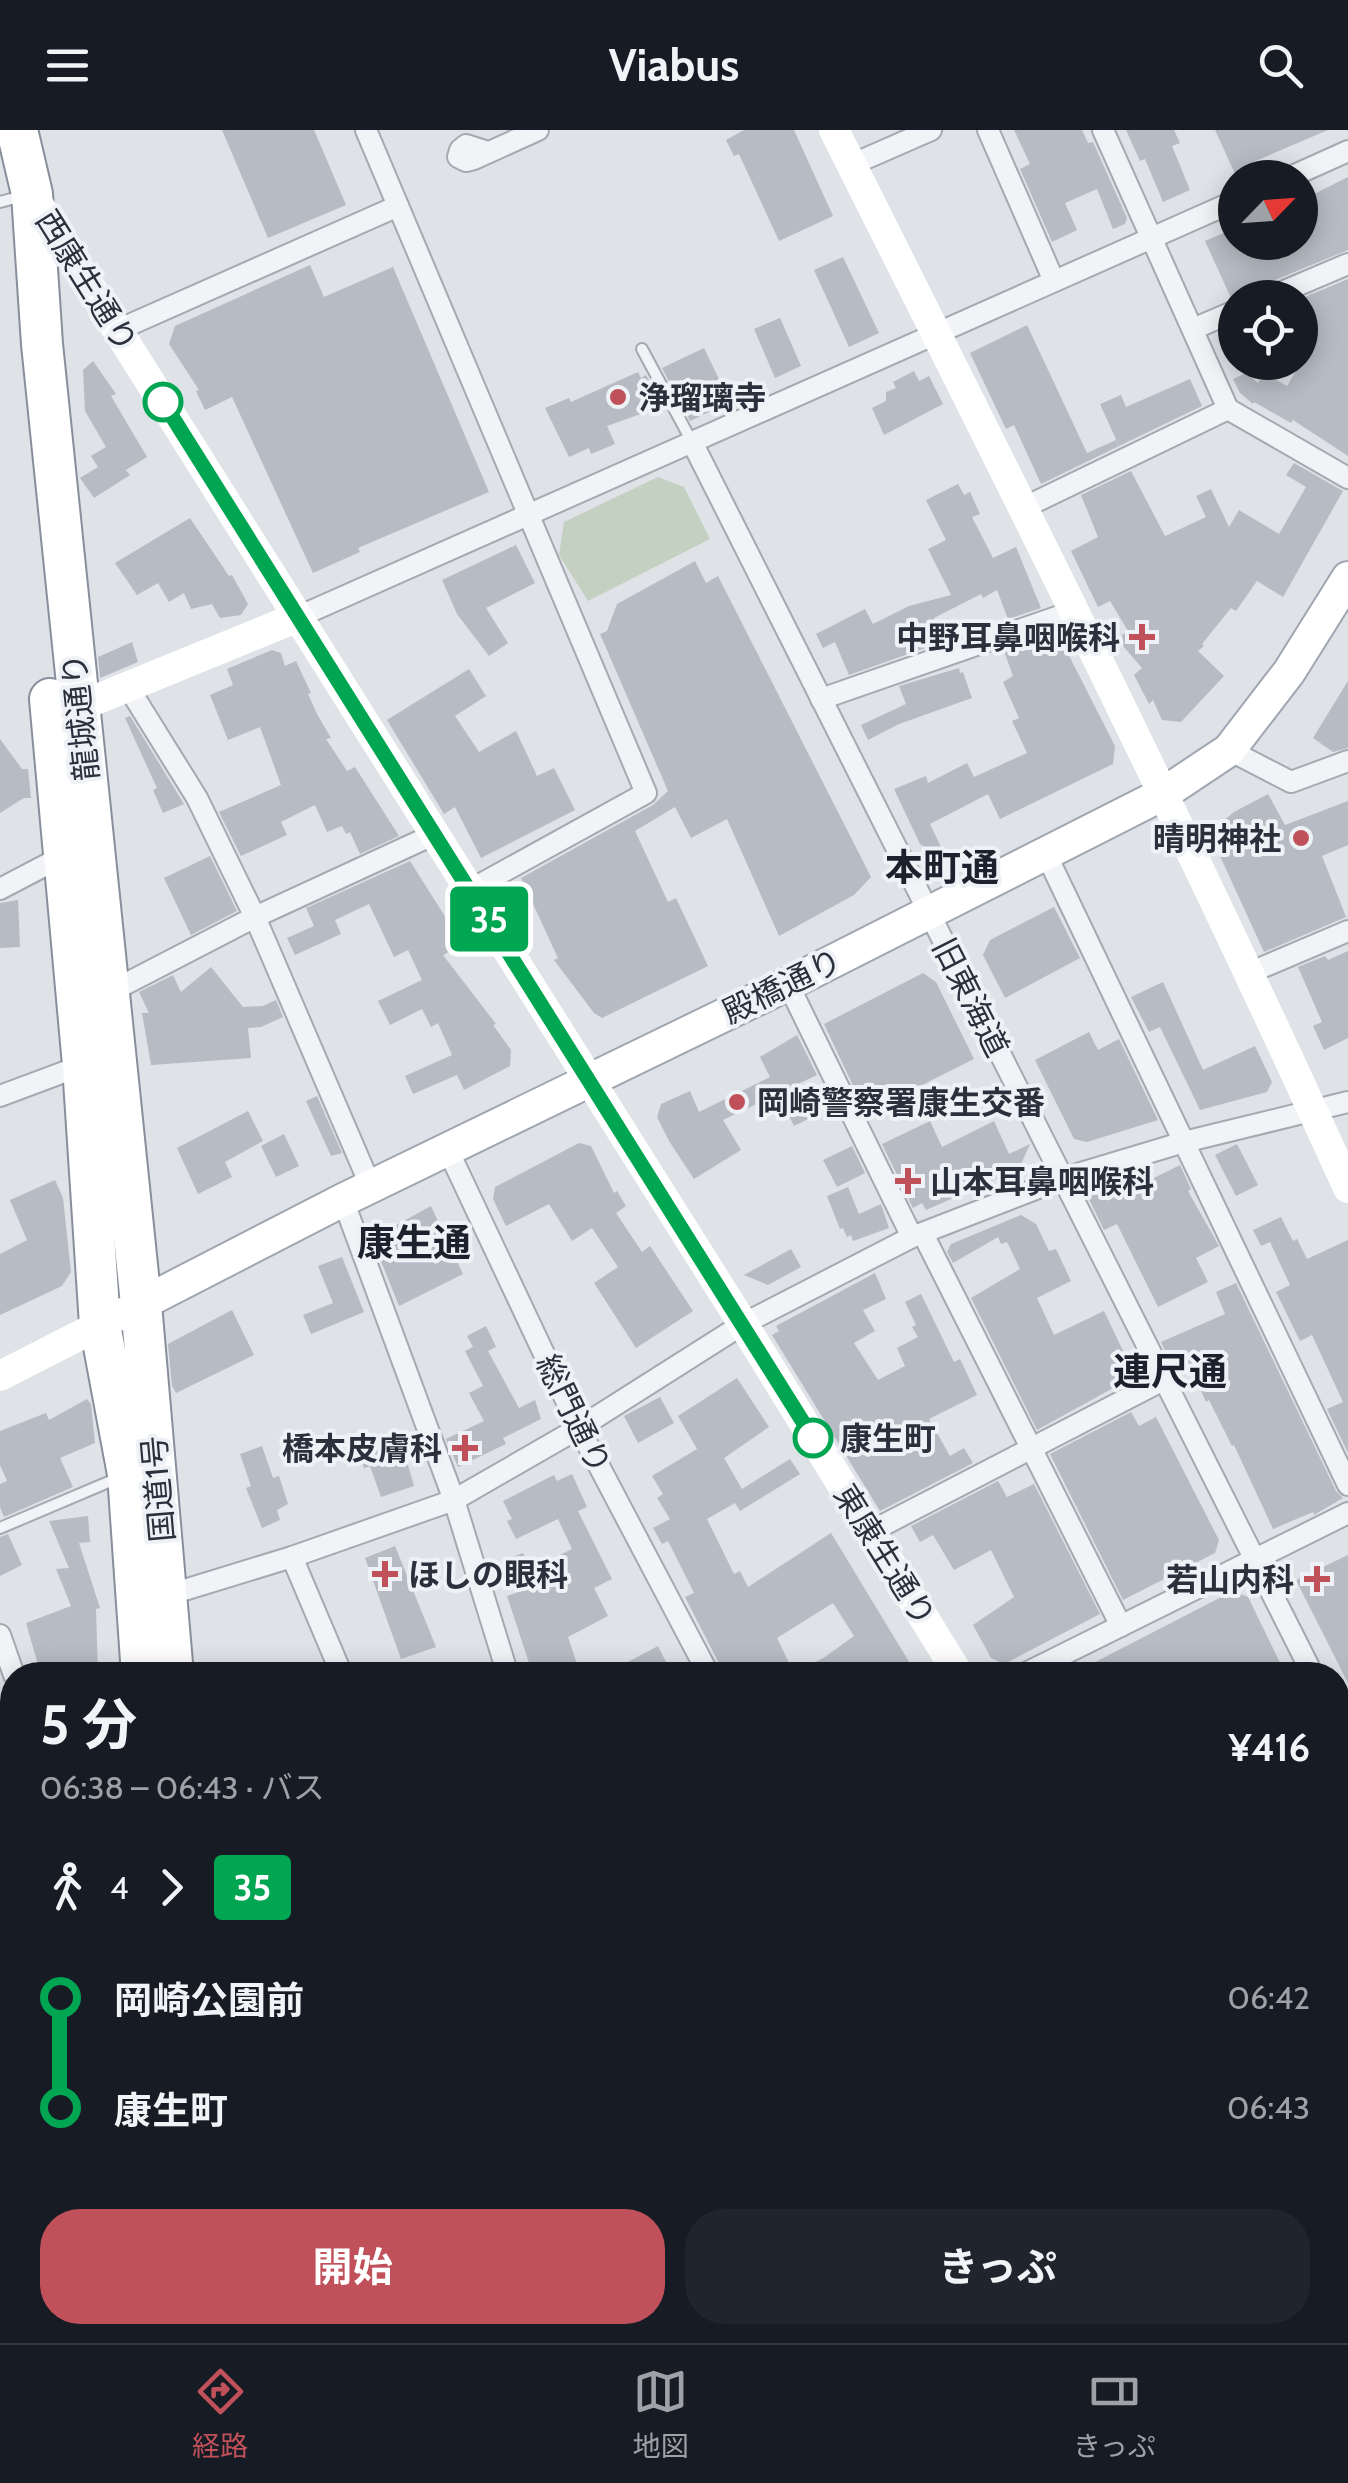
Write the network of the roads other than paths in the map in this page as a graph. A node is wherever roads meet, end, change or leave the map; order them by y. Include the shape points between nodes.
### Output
1 (17, 130) edge
2 (366, 130) edge
3 (538, 130) edge
4 (834, 130) edge
5 (931, 130) edge
6 (988, 130) edge
7 (1102, 130) edge
8 (1348, 151) edge
9 (488, 152) dead end
10 (1318, 164) edge
11 (851, 165) junction
12 (9, 194) edge
13 (398, 206) junction
14 (1218, 208) edge
15 (1151, 238) junction
16 (1348, 264) edge
17 (1054, 280) junction
18 (1310, 280) edge
19 (1218, 319) edge
20 (118, 330) junction
21 (1192, 330) junction
22 (936, 332) junction
23 (642, 348) dead end
24 (1228, 409) junction
25 (692, 442) junction
26 (1348, 478) edge
27 (1024, 508) junction
28 (528, 516) junction
29 (1348, 578) edge
30 (1074, 611) junction
31 (298, 617) junction
32 (128, 687) junction
33 (821, 699) junction
34 (78, 707) junction
35 (1229, 750) junction
36 (1348, 761) edge
37 (1163, 794) junction
38 (435, 834) junction
39 (1046, 854) junction
40 (65, 855) junction
41 (0, 888) edge
42 (470, 890) junction
43 (928, 912) junction
44 (255, 917) junction
45 (1348, 931) edge
46 (1249, 972) junction
47 (788, 984) junction
48 (110, 992) junction
49 (83, 1065) junction
50 (589, 1078) junction
51 (2, 1092) edge
52 (1348, 1102) edge
53 (1312, 1109) junction
54 (1184, 1142) junction
55 (448, 1150) junction
56 (1064, 1178) junction
57 (1348, 1188) edge
58 (357, 1193) junction
59 (918, 1236) junction
60 (141, 1304) junction
61 (744, 1324) junction
62 (100, 1326) junction
63 (0, 1376) edge
64 (1165, 1379) junction
65 (580, 1428) junction
66 (1030, 1446) junction
67 (128, 1474) junction
68 (1348, 1484) edge
69 (454, 1500) junction
70 (1348, 1514) edge
71 (0, 1528) edge
72 (870, 1532) junction
73 (292, 1556) junction
74 (1256, 1559) junction
75 (168, 1595) junction
76 (1121, 1626) junction
77 (0, 1635) edge
78 (9, 1662) edge
79 (141, 1662) edge
80 (172, 1662) edge
81 (337, 1662) edge
82 (504, 1662) edge
83 (702, 1662) edge
84 (951, 1662) edge
85 (1048, 1662) edge
86 (1307, 1662) edge

1 - 12 highway, 龍城通り
2 - 13 street
3 - 9 street
4 - 11 street
5 - 11 street
6 - 17 street
7 - 15 street
8 - 10 street
11 - 22 street
12 - 20 street, 西康生通り
12 - 34 highway, 龍城通り via 42,344
12 - 40 highway, 龍城通り
13 - 20 street
13 - 28 street
14 - 15 street
15 - 17 street
15 - 21 street
16 - 18 street
17 - 22 street
19 - 21 street
20 - 31 street, 西康生通り
21 - 24 street
22 - 25 street
22 - 27 street
23 - 25 lane
24 - 26 street
24 - 27 street
25 - 28 street
25 - 33 street, 旧東海道
27 - 30 street
28 - 31 street
28 - 42 street via 646,793
29 - 35 main road, 殿橋通り
30 - 33 street
30 - 37 street
31 - 32 street
31 - 38 street, 西康生通り
32 - 34 street
32 - 44 street via 197,798
33 - 43 street, 旧東海道
34 - 48 highway, 龍城通り
35 - 36 street via 1291,782
35 - 37 main road, 殿橋通り
37 - 39 main road, 殿橋通り
37 - 46 street
38 - 42 street, 西康生通り
38 - 44 street
39 - 43 main road, 殿橋通り
39 - 54 street
40 - 41 street
40 - 49 highway, 龍城通り
42 - 50 street, 西康生通り
43 - 47 main road, 殿橋通り
43 - 56 street, 旧東海道
44 - 48 street
44 - 58 street
45 - 46 street
46 - 53 street
47 - 50 main road, 殿橋通り
47 - 59 street
48 - 60 highway, 龍城通り
49 - 51 street
49 - 62 highway, 龍城通り
50 - 55 main road, 殿橋通り
50 - 61 street, 東康生通り
52 - 53 street
53 - 54 street
53 - 57 street
54 - 56 street
54 - 68 street
55 - 58 main road, 殿橋通り
55 - 65 street, 総門通り
56 - 59 street
56 - 64 street, 旧東海道
58 - 60 main road, 殿橋通り
58 - 69 street
59 - 61 street
59 - 66 street
60 - 62 street
60 - 75 highway, 国道1号
61 - 65 street
61 - 72 street, 東康生通り
62 - 63 street
62 - 67 highway, 国道1号
64 - 66 street
64 - 74 street, 旧東海道
65 - 69 street
65 - 83 street, 総門通り
66 - 72 street
66 - 76 street
67 - 71 lane
67 - 79 highway, 国道1号
69 - 73 street
69 - 82 street
70 - 74 street
72 - 84 street, 東康生通り
73 - 75 street
73 - 81 street
74 - 76 street
74 - 86 street, 旧東海道
75 - 80 highway, 国道1号
76 - 85 street
77 - 78 street

